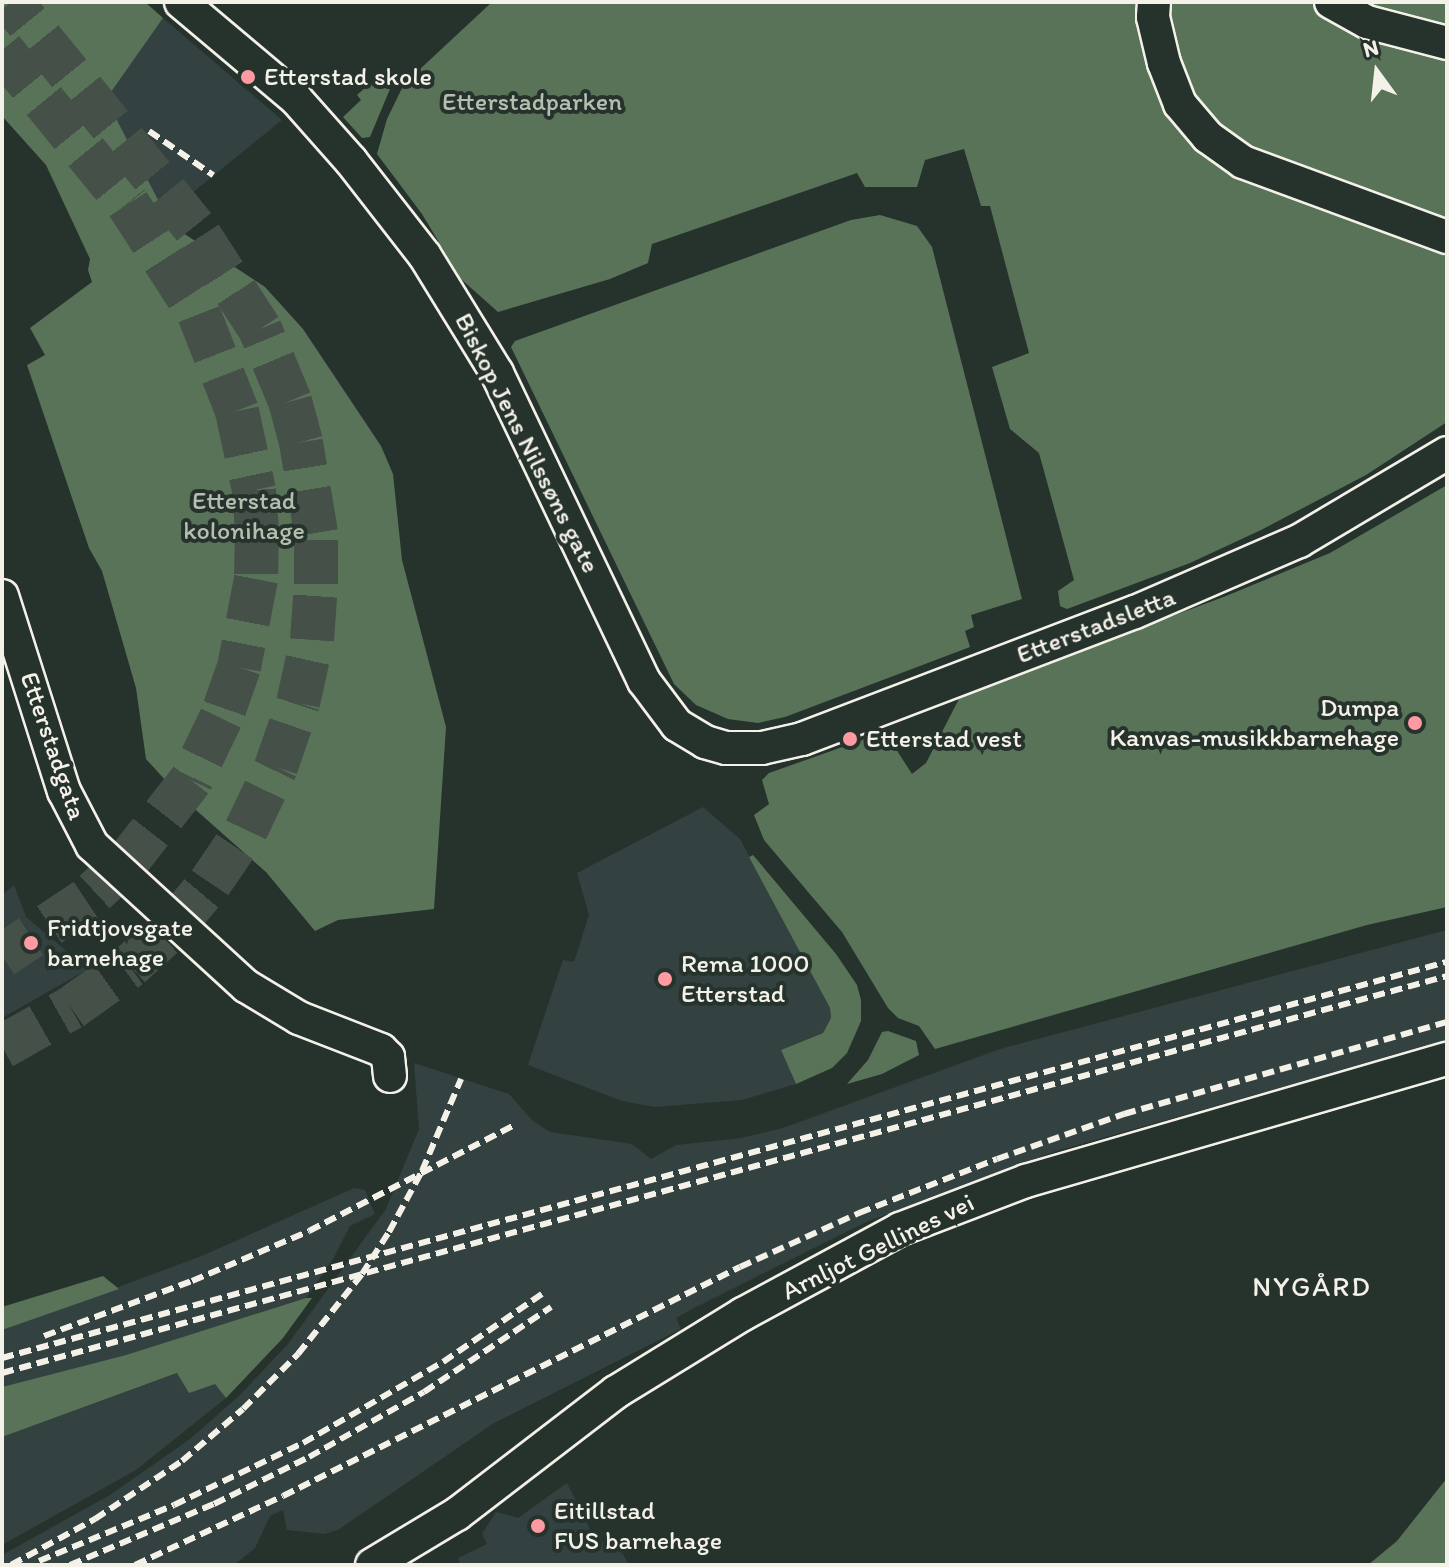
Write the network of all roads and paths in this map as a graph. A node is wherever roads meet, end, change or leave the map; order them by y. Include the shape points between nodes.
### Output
1 (181, 2) edge
2 (1154, 2) edge
3 (1331, 2) edge
4 (1447, 43) edge
5 (1447, 237) edge
6 (1447, 453) edge
7 (2, 596) edge
8 (726, 748) joint
9 (1447, 1059) edge
10 (390, 1076) dead end
11 (372, 1565) edge

1 - 8 street, Biskop Jens Nilssøns gate via 296,99 401,223 497,373 655,699 687,733
2 - 5 street via 1164,63 1180,104 1208,137 1243,162
3 - 4 street via 1367,22
6 - 8 street, Etterstadsletta via 1323,528 1209,583 802,739 762,748
7 - 10 street, Etterstadgata via 64,791 92,845 246,986 299,1018 381,1050 388,1057
9 - 11 street, Arnljot Gellines vei via 1026,1181 900,1229 743,1314 616,1392 457,1514

